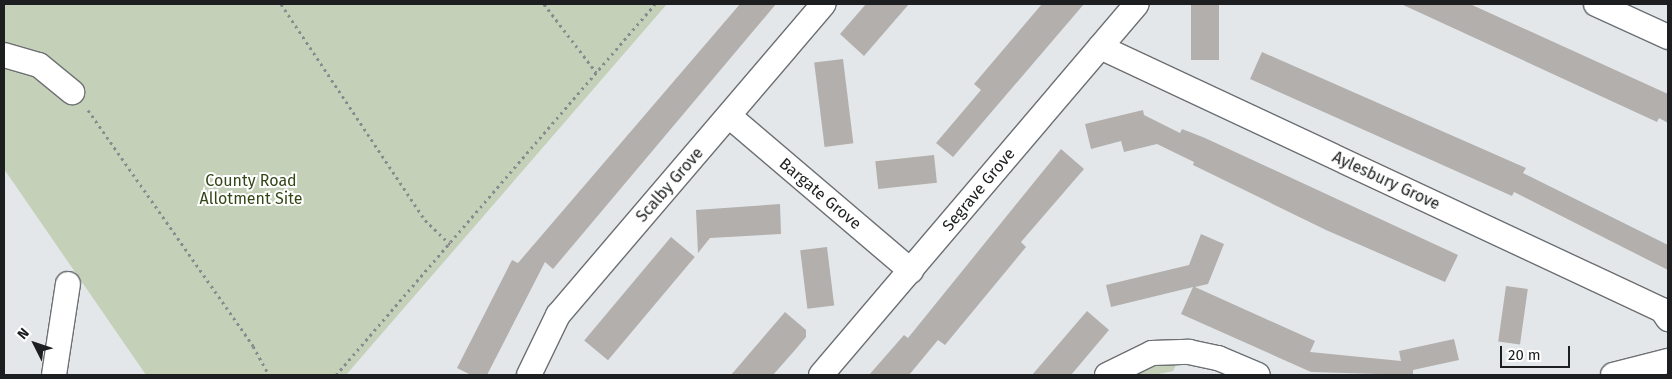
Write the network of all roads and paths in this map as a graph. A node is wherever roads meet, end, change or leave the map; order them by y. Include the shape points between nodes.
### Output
1 (281, 4) edge
2 (544, 4) edge
3 (656, 4) edge
4 (824, 4) edge
5 (1136, 4) edge
6 (1596, 4) edge
7 (1668, 37) edge
8 (1100, 47) junction
9 (4, 55) edge
10 (596, 72) junction
11 (72, 92) joint
12 (729, 116) junction
13 (450, 244) junction
14 (911, 271) junction
15 (68, 284) dead end
16 (1668, 319) edge
17 (1668, 361) edge
18 (54, 375) edge
19 (269, 375) edge
20 (336, 375) edge
21 (529, 375) edge
22 (821, 375) edge
23 (1107, 375) edge
24 (1258, 375) edge
25 (1613, 375) edge

1 - 13 path via 425,220
2 - 10 path
3 - 10 path
4 - 12 street, Scalby Grove
5 - 8 street, Segrave Grove
6 - 7 street
8 - 14 street, Segrave Grove
8 - 16 street, Aylesbury Grove via 1662,310
9 - 11 street via 40,65
10 - 13 path
11 - 19 path via 103,127 253,346
12 - 14 street, Bargate Grove
12 - 21 street, Scalby Grove via 558,315
13 - 20 path
14 - 22 street, Segrave Grove
15 - 18 street
17 - 25 street
23 - 24 street via 1152,353 1189,352 1218,358

